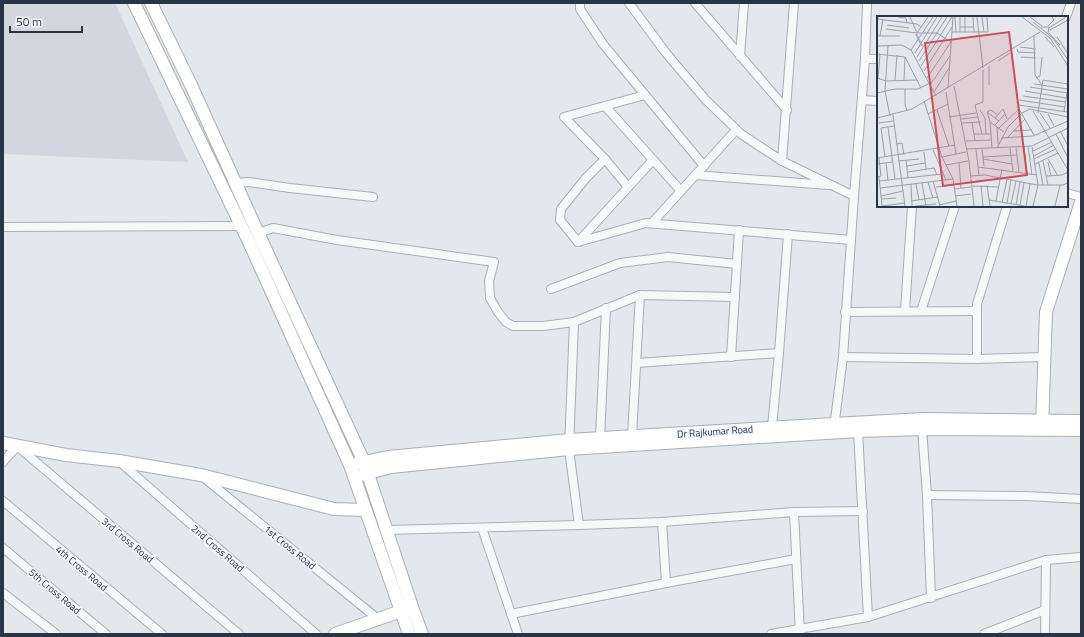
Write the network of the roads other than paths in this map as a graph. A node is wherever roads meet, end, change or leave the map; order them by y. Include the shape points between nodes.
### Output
1 (134, 3) edge
2 (151, 3) edge
3 (580, 3) edge
4 (629, 3) edge
5 (696, 3) edge
6 (744, 3) edge
7 (794, 3) edge
8 (867, 3) edge
9 (1071, 3) edge
10 (1066, 16) edge
11 (740, 56) junction
12 (865, 59) junction
13 (877, 59) edge
14 (645, 95) junction
15 (862, 100) junction
16 (877, 101) edge
17 (605, 106) junction
18 (787, 110) junction
19 (736, 130) junction
20 (605, 159) junction
21 (653, 160) junction
22 (782, 161) junction
23 (704, 166) junction
24 (695, 175) junction
25 (235, 183) junction
26 (832, 186) junction
27 (628, 187) junction
28 (681, 191) junction
29 (1068, 193) edge
30 (854, 196) junction
31 (373, 197) dead end
32 (1081, 197) edge
33 (1081, 202) edge
34 (912, 207) edge
35 (955, 207) edge
36 (1007, 207) edge
37 (652, 223) junction
38 (242, 226) junction
39 (3, 227) edge
40 (739, 230) junction
41 (258, 233) junction
42 (788, 234) junction
43 (851, 240) junction
44 (578, 242) junction
45 (737, 264) junction
46 (551, 289) dead end
47 (640, 294) junction
48 (735, 297) junction
49 (606, 308) junction
50 (905, 311) junction
51 (921, 311) junction
52 (977, 311) junction
53 (845, 312) junction
54 (574, 322) junction
55 (779, 353) junction
56 (731, 357) junction
57 (843, 357) junction
58 (1045, 357) junction
59 (977, 359) junction
60 (637, 363) junction
61 (1081, 421) edge
62 (1042, 425) junction
63 (772, 427) junction
64 (834, 428) junction
65 (922, 428) junction
66 (1081, 430) edge
67 (858, 431) junction
68 (632, 436) junction
69 (600, 438) junction
70 (3, 443) edge
71 (569, 445) junction
72 (17, 446) junction
73 (119, 461) junction
74 (3, 462) edge
75 (350, 465) junction
76 (366, 467) junction
77 (201, 475) junction
78 (354, 477) junction
79 (927, 494) junction
80 (1081, 499) edge
81 (3, 501) edge
82 (365, 510) junction
83 (863, 511) junction
84 (794, 512) junction
85 (662, 522) junction
86 (578, 526) junction
87 (482, 528) junction
88 (387, 530) junction
89 (3, 548) edge
90 (1081, 557) edge
91 (796, 559) junction
92 (1046, 560) junction
93 (666, 583) junction
94 (3, 593) edge
95 (931, 598) junction
96 (406, 609) junction
97 (1045, 610) junction
98 (511, 614) junction
99 (868, 617) junction
100 (378, 619) junction
101 (800, 631) edge
102 (995, 632) edge
103 (56, 634) edge
104 (106, 634) edge
105 (162, 634) edge
106 (239, 634) edge
107 (316, 634) edge
108 (335, 634) edge
109 (409, 634) edge
110 (422, 634) edge
111 (518, 634) edge
112 (771, 634) edge
113 (984, 634) edge
114 (1045, 634) edge

1 - 38 main road
2 - 25 main road
3 - 14 street via 580,9 603,44
4 - 19 street via 666,53 705,99
5 - 11 street
6 - 11 street
7 - 18 street
8 - 12 street
9 - 10 street
11 - 18 street
12 - 13 street
12 - 15 street
14 - 17 street
14 - 23 street
15 - 16 street
15 - 30 street
17 - 20 street via 564,117
17 - 21 street
18 - 22 street
19 - 22 street
19 - 23 street
20 - 27 street
20 - 44 street via 561,209 560,220
21 - 27 street
21 - 28 street
22 - 26 street
23 - 24 street
24 - 26 street
24 - 28 street
25 - 31 street via 249,182
25 - 41 main road
26 - 30 street
27 - 44 street
28 - 37 street
29 - 32 street
30 - 43 street
33 - 58 main road via 1046,312
34 - 50 street
35 - 51 street
36 - 52 street
37 - 40 street
37 - 44 street
38 - 39 street
38 - 75 main road
40 - 42 street
40 - 45 street
41 - 54 street via 273,228 337,240 494,262 489,281 490,298 506,322 525,327
41 - 76 main road
42 - 43 street
42 - 55 street
43 - 53 street
45 - 46 street via 668,257 620,263
45 - 48 street
47 - 48 street
47 - 49 street
47 - 60 street
48 - 56 street
49 - 54 street
49 - 69 street
50 - 51 street
50 - 53 street
51 - 52 street
52 - 59 street
53 - 57 street
54 - 71 street
55 - 56 street
55 - 63 street
56 - 60 street
57 - 59 street
57 - 64 street
58 - 59 street
58 - 62 main road
60 - 68 street
61 - 62 main road, Dr Rajkumar Road
62 - 64 main road, Dr Rajkumar Road via 923,419
62 - 65 main road, Dr Rajkumar Road
62 - 66 main road, Dr Rajkumar Road
63 - 64 main road, Dr Rajkumar Road
63 - 68 main road, Dr Rajkumar Road
64 - 67 main road, Dr Rajkumar Road
64 - 71 main road, Dr Rajkumar Road
65 - 67 main road, Dr Rajkumar Road
65 - 79 street
67 - 83 street
68 - 69 main road, Dr Rajkumar Road
69 - 71 main road, Dr Rajkumar Road
70 - 72 main road
71 - 76 main road, Dr Rajkumar Road via 391,467
71 - 86 street
72 - 73 main road
72 - 74 street
72 - 106 street, 3rd Cross Road
73 - 77 main road
73 - 107 street, 2nd Cross Road
75 - 76 main road, Dr Rajkumar Road
75 - 78 main road
76 - 78 main road, Dr Rajkumar Road
76 - 88 main road
77 - 82 main road via 334,509
77 - 100 street, 1st Cross Road
78 - 82 main road
79 - 80 street
79 - 95 street
81 - 105 street, 4th Cross Road
82 - 96 main road
83 - 84 street
83 - 99 street
84 - 85 street
84 - 91 street
85 - 86 street
85 - 93 street
86 - 87 street
87 - 88 street
87 - 98 street
88 - 96 main road
89 - 104 street, 5th Cross Road
90 - 92 street
91 - 93 street
91 - 101 street
92 - 95 street
92 - 97 street
93 - 98 street
94 - 103 street
95 - 99 street
96 - 100 main road
96 - 109 main road
96 - 110 main road
97 - 102 street
97 - 114 street
98 - 111 street
99 - 101 street
100 - 108 main road
101 - 112 street
102 - 113 street

